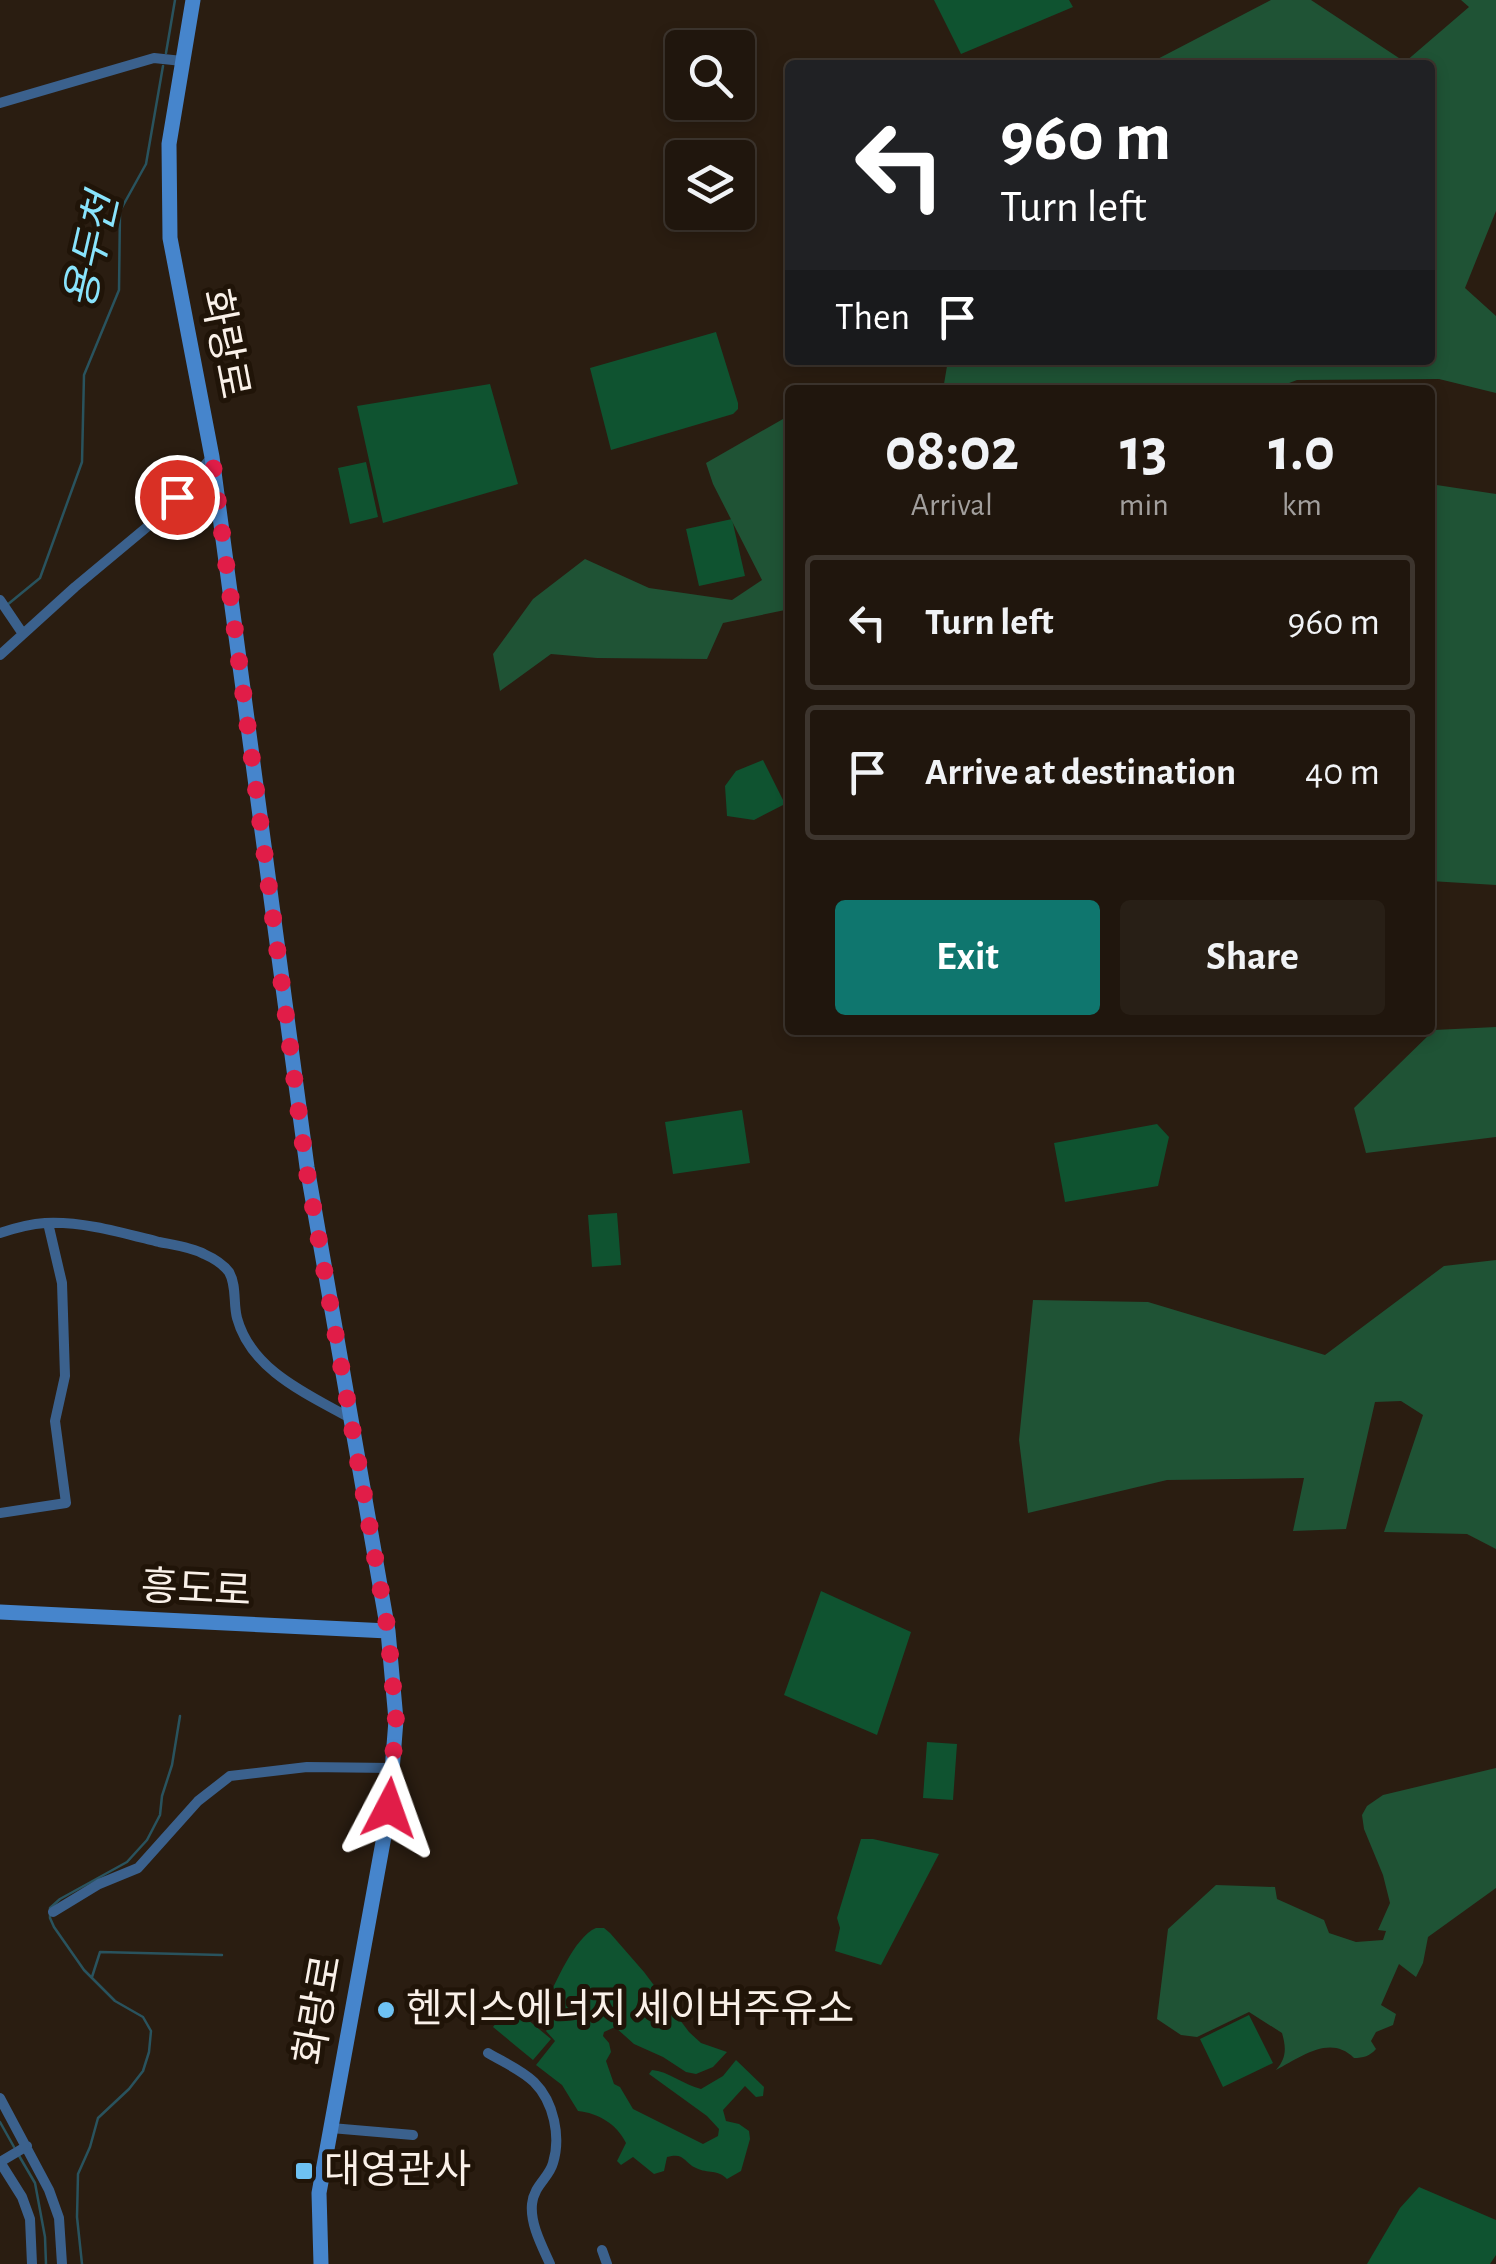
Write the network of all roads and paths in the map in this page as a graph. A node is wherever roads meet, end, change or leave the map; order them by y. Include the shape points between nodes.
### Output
1 (193, 0) edge
2 (178, 60) junction
3 (0, 103) edge
4 (212, 457) junction
5 (0, 600) edge
6 (23, 634) junction
7 (0, 655) edge
8 (48, 1223) junction
9 (0, 1233) edge
10 (350, 1418) junction
11 (0, 1513) edge
12 (0, 1612) edge
13 (388, 1631) junction
14 (392, 1768) junction
15 (53, 1912) dead end
16 (488, 2053) dead end
17 (0, 2098) edge
18 (331, 2128) junction
19 (412, 2135) dead end
20 (27, 2146) junction
21 (0, 2162) edge
22 (602, 2250) dead end
23 (32, 2264) edge
24 (62, 2264) edge
25 (322, 2264) edge
26 (550, 2264) edge
27 (607, 2264) edge

1 - 2 main road, 화랑로
2 - 3 street via 154,58
2 - 4 main road, 화랑로 via 169,144 170,238
4 - 6 street via 159,517
4 - 10 main road, 화랑로 via 306,1167
5 - 6 street
6 - 7 street
8 - 9 street
8 - 10 street via 104,1228 219,1262 234,1284 237,1318 250,1346 288,1382
8 - 11 street via 62,1284 65,1376 55,1422 66,1503
10 - 13 main road, 화랑로
12 - 13 main road, 흥도로
13 - 14 main road, 화랑로 via 396,1720
14 - 15 street via 308,1767 230,1776 138,1868
14 - 18 main road, 화랑로
16 - 26 street via 537,2085 557,2132 552,2167 537,2185 532,2206
17 - 20 street
18 - 19 street
18 - 25 main road, 화랑로 via 319,2193
20 - 21 street
20 - 24 street via 58,2218
21 - 23 street via 30,2219
22 - 27 street

